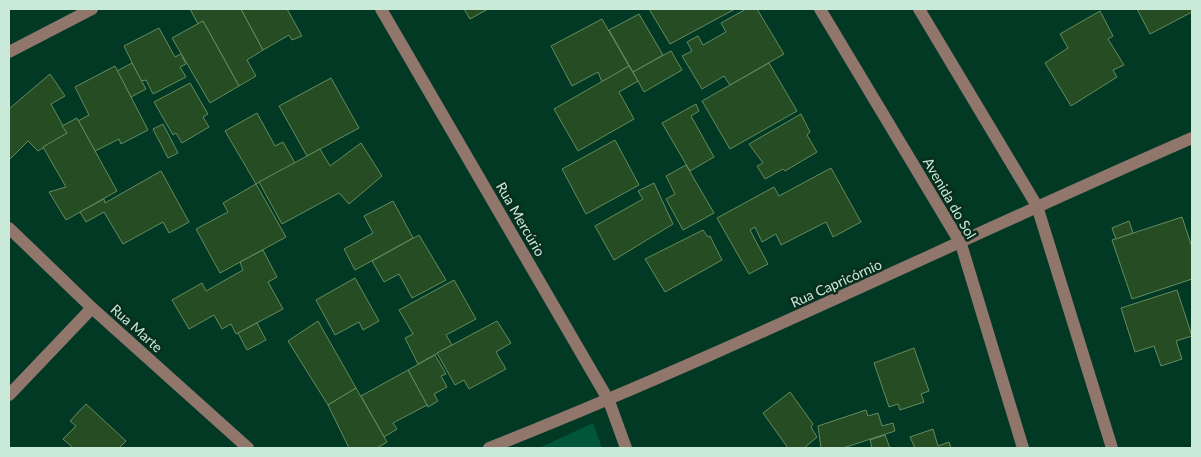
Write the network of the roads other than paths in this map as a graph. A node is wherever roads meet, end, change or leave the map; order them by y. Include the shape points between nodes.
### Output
1 (92, 9) edge
2 (381, 9) edge
3 (820, 9) edge
4 (919, 9) edge
5 (9, 52) edge
6 (1192, 138) edge
7 (1037, 206) junction
8 (9, 228) edge
9 (961, 244) junction
10 (92, 308) junction
11 (9, 395) edge
12 (609, 401) junction
13 (248, 448) edge
14 (489, 448) edge
15 (626, 448) edge
16 (1023, 448) edge
17 (1112, 448) edge

1 - 5 street
2 - 12 street, Rua Mercúrio
3 - 9 street, Avenida do Sol
4 - 7 street
6 - 7 street, Rua Capricórnio
7 - 9 street, Rua Capricórnio
7 - 17 street
8 - 10 street, Rua Marte
9 - 12 street, Rua Capricórnio
9 - 16 street, Avenida do Sol
10 - 11 street
10 - 13 street, Rua Marte
12 - 14 street, Rua Capricórnio
12 - 15 street, Rua Mercúrio

